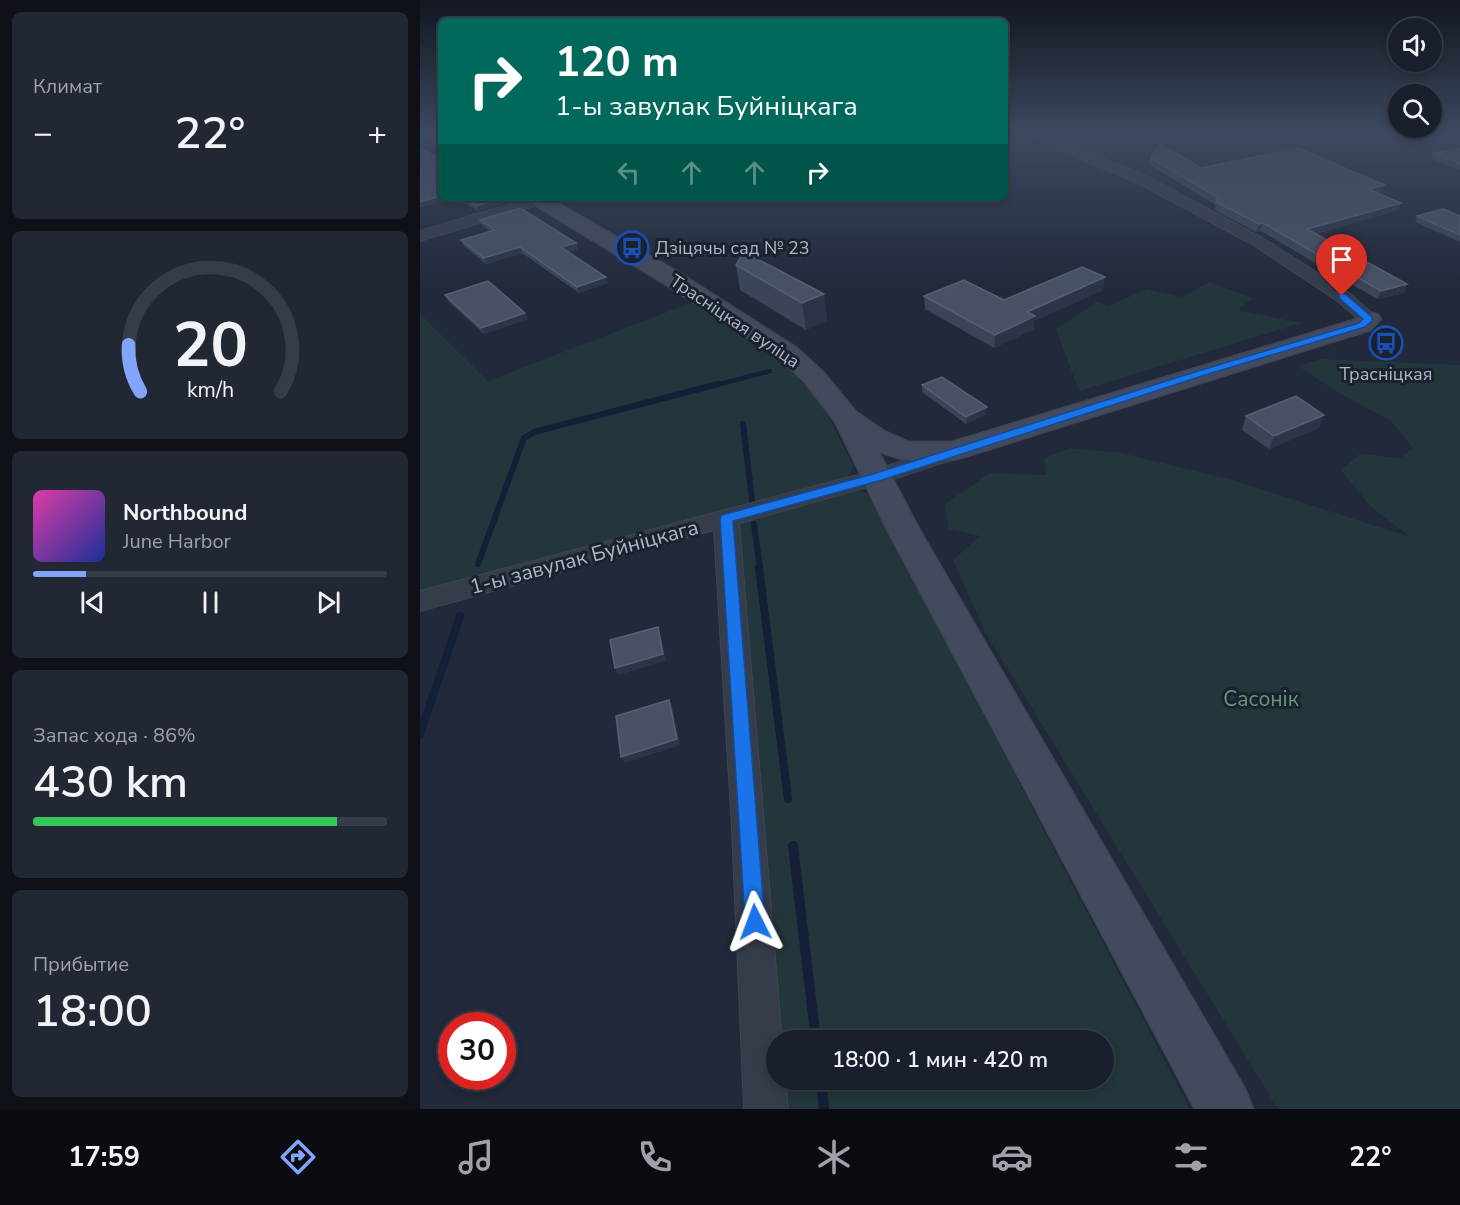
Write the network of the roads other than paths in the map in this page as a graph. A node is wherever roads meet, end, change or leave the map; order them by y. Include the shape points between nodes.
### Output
1 (1152, 185) edge
2 (534, 201) edge
3 (544, 201) edge
4 (420, 236) edge
5 (1369, 319) joint
6 (846, 418) junction
7 (954, 451) junction
8 (878, 477) junction
9 (726, 519) junction
10 (420, 601) edge
11 (766, 1109) edge
12 (1225, 1109) edge

1 - 5 street via 1257,242 1342,296
2 - 4 street
3 - 6 street, Трасніцкая вуліца via 788,353 814,377
5 - 7 street, Трасніцкая вуліца via 1362,325
6 - 7 street, Трасніцкая вуліца via 898,448 924,453
6 - 8 street
7 - 8 street, 1-ы завулак Буйніцкага
8 - 9 street, 1-ы завулак Буйніцкага
8 - 12 street via 1028,757
9 - 10 street, 1-ы завулак Буйніцкага
9 - 11 street

